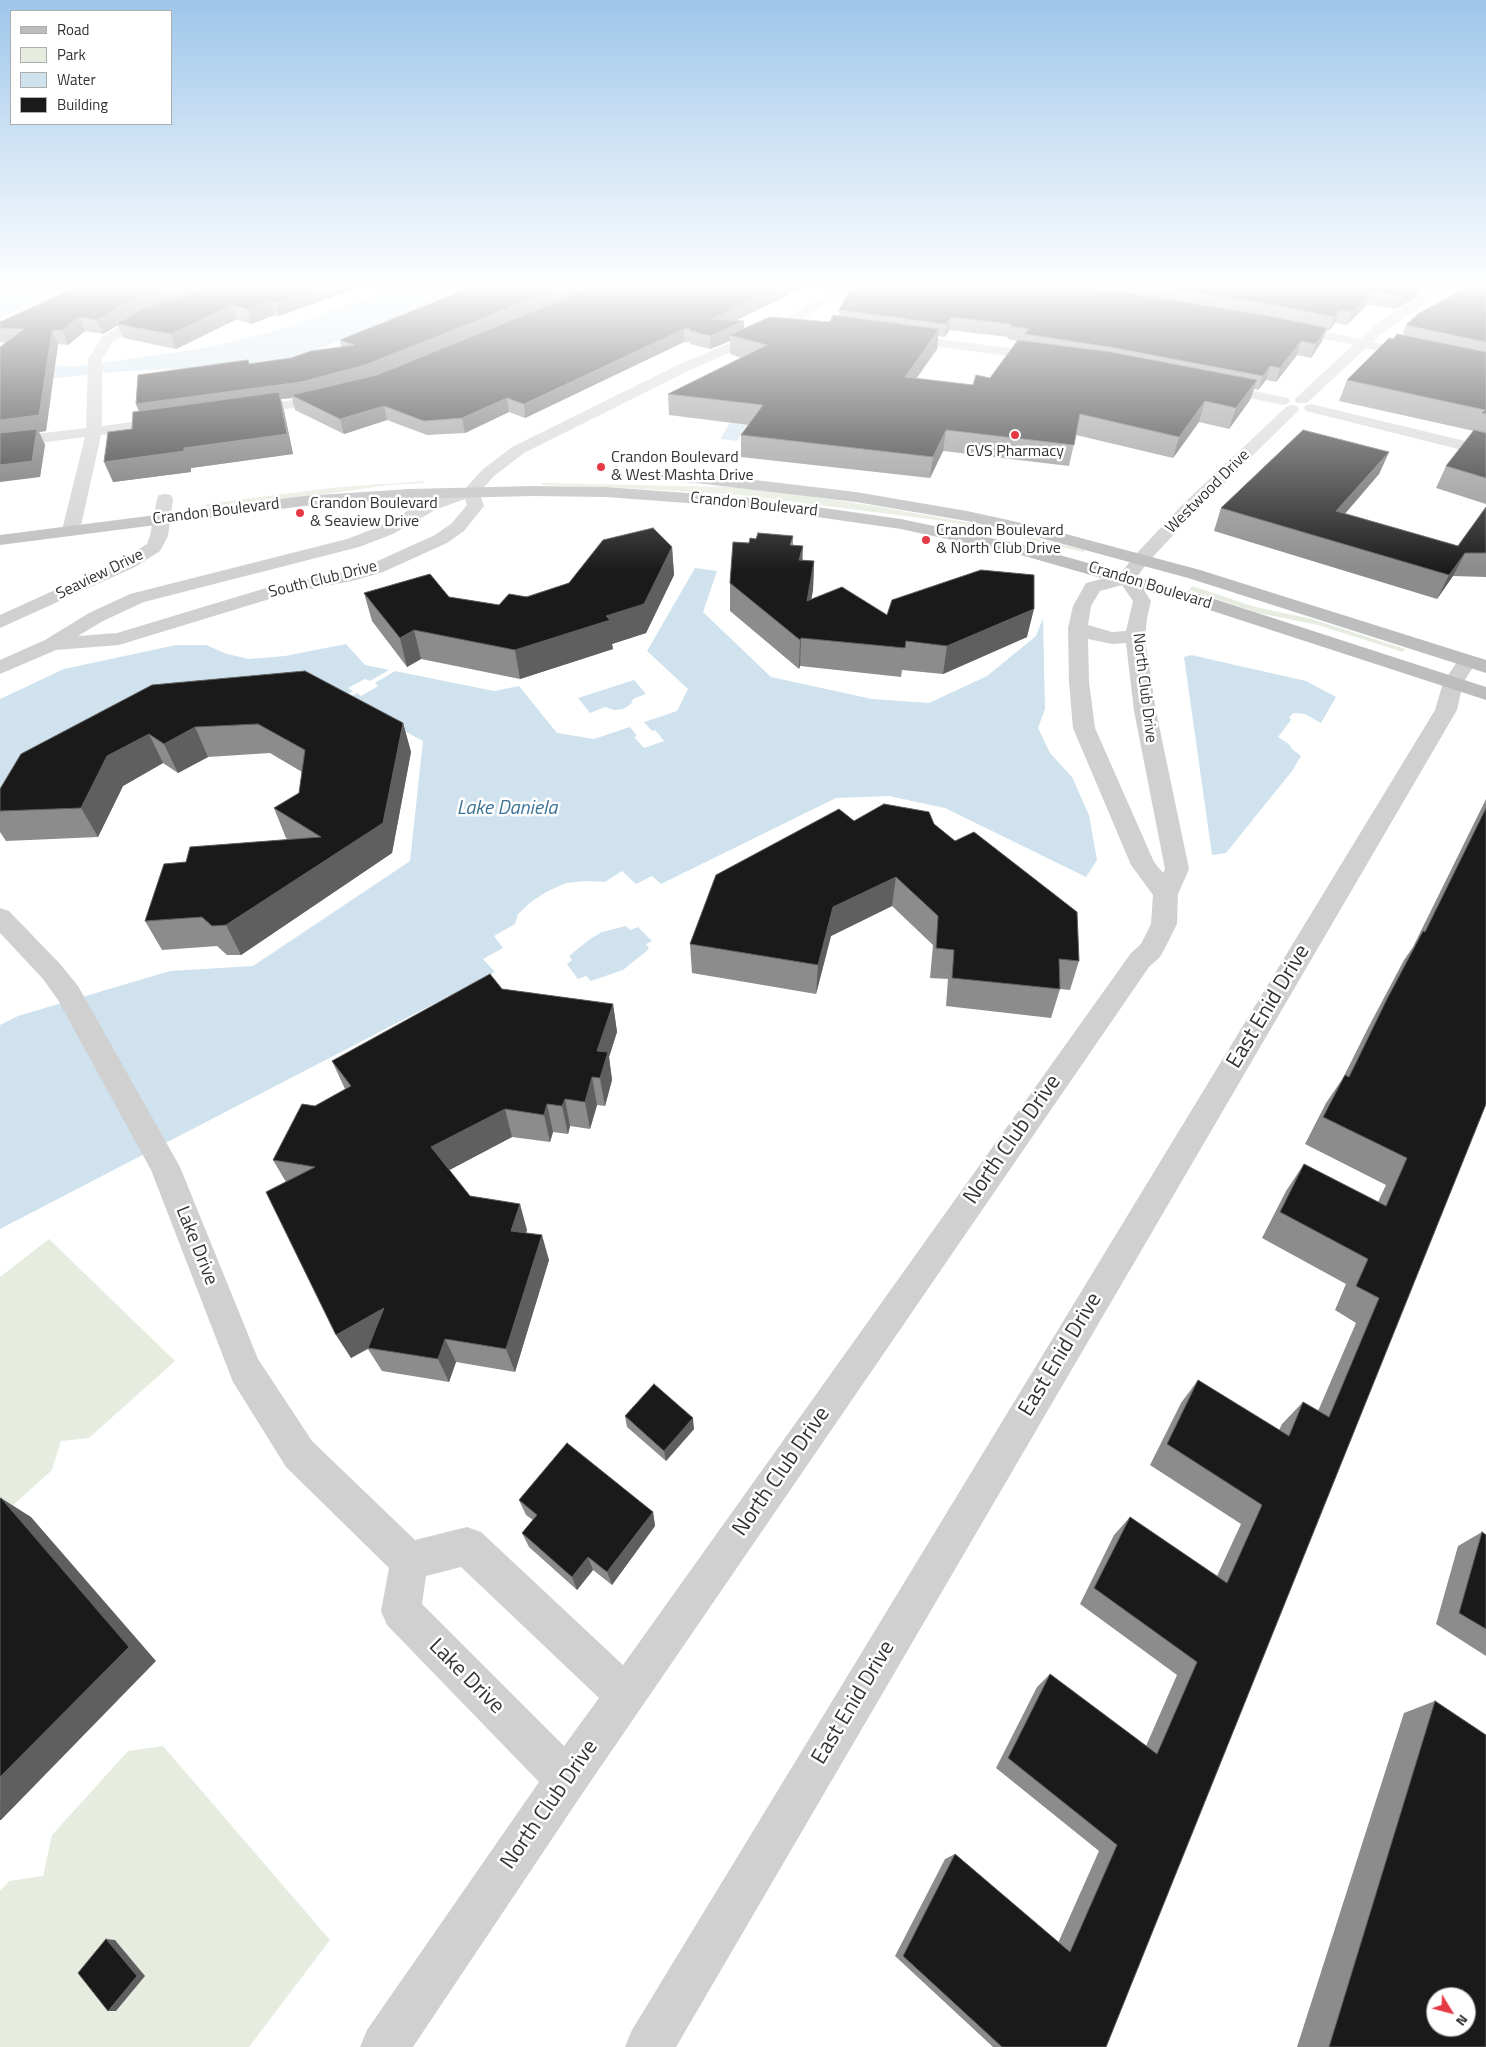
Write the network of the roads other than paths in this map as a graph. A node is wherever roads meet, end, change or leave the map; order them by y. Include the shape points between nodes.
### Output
1 (95, 381) edge
2 (659, 381) edge
3 (1322, 381) edge
4 (1202, 384) edge
5 (340, 393) edge
6 (1297, 405) junction
7 (229, 413) edge
8 (181, 420) edge
9 (94, 432) junction
10 (0, 443) edge
11 (1486, 451) edge
12 (470, 473) dead end
13 (488, 473) junction
14 (515, 473) dead end
15 (636, 475) dead end
16 (471, 492) junction
17 (185, 497) dead end
18 (156, 500) joint
19 (93, 508) dead end
20 (75, 511) junction
21 (56, 513) dead end
22 (162, 518) junction
23 (71, 530) junction
24 (387, 530) junction
25 (0, 540) edge
26 (424, 547) junction
27 (1142, 558) junction
28 (1127, 578) junction
29 (0, 622) edge
30 (1078, 628) junction
31 (1136, 634) junction
32 (52, 644) junction
33 (0, 668) edge
34 (1469, 670) edge
35 (1486, 694) edge
36 (1166, 894) junction
37 (0, 917) edge
38 (409, 1561) junction
39 (626, 1696) junction
40 (568, 1779) junction
41 (384, 2047) edge
42 (649, 2047) edge

1 - 9 street
2 - 13 street via 518,450
3 - 6 street, Westwood Drive
4 - 6 street
5 - 7 street via 306,402
6 - 11 street
6 - 27 street, Westwood Drive via 1214,483
8 - 9 street
9 - 10 street
9 - 20 street
12 - 13 main road
13 - 14 main road
13 - 16 street
15 - 27 main road, Crandon Boulevard via 783,487 918,507 1040,532
16 - 22 main road, Crandon Boulevard via 310,500
16 - 24 street, South Club Drive via 429,506
16 - 26 street, South Club Drive via 476,506 469,515 441,538
16 - 28 main road, Crandon Boulevard via 597,492 754,503 826,512 971,538
17 - 18 main road, Crandon Boulevard
18 - 22 street, Seaview Drive
19 - 20 main road
20 - 21 main road
20 - 23 street
22 - 23 main road, Crandon Boulevard
22 - 29 street, Seaview Drive via 160,536 154,547 129,563
23 - 25 main road, Crandon Boulevard
24 - 26 street via 385,538 390,543
24 - 32 street, South Club Drive via 352,543 137,598 96,617
26 - 32 street, South Club Drive via 377,568 283,589 119,639
27 - 28 street, Westwood Drive
27 - 34 main road, Crandon Boulevard
28 - 30 street via 1093,587 1082,606
28 - 31 street, North Club Drive via 1142,601
28 - 34 main road, Crandon Boulevard
30 - 31 street via 1112,638
30 - 36 street via 1084,728 1143,865
31 - 36 street, North Club Drive via 1145,711 1177,869
32 - 33 street, South Club Drive
34 - 35 main road, Crandon Boulevard
34 - 42 street, East Enid Drive
36 - 39 street, North Club Drive via 1164,924 1151,950 1140,960
37 - 38 street, Lake Drive via 68,993 165,1167 245,1370 299,1454
38 - 39 street via 467,1546
38 - 40 street, Lake Drive via 401,1611
39 - 40 street, North Club Drive
40 - 41 street, North Club Drive

